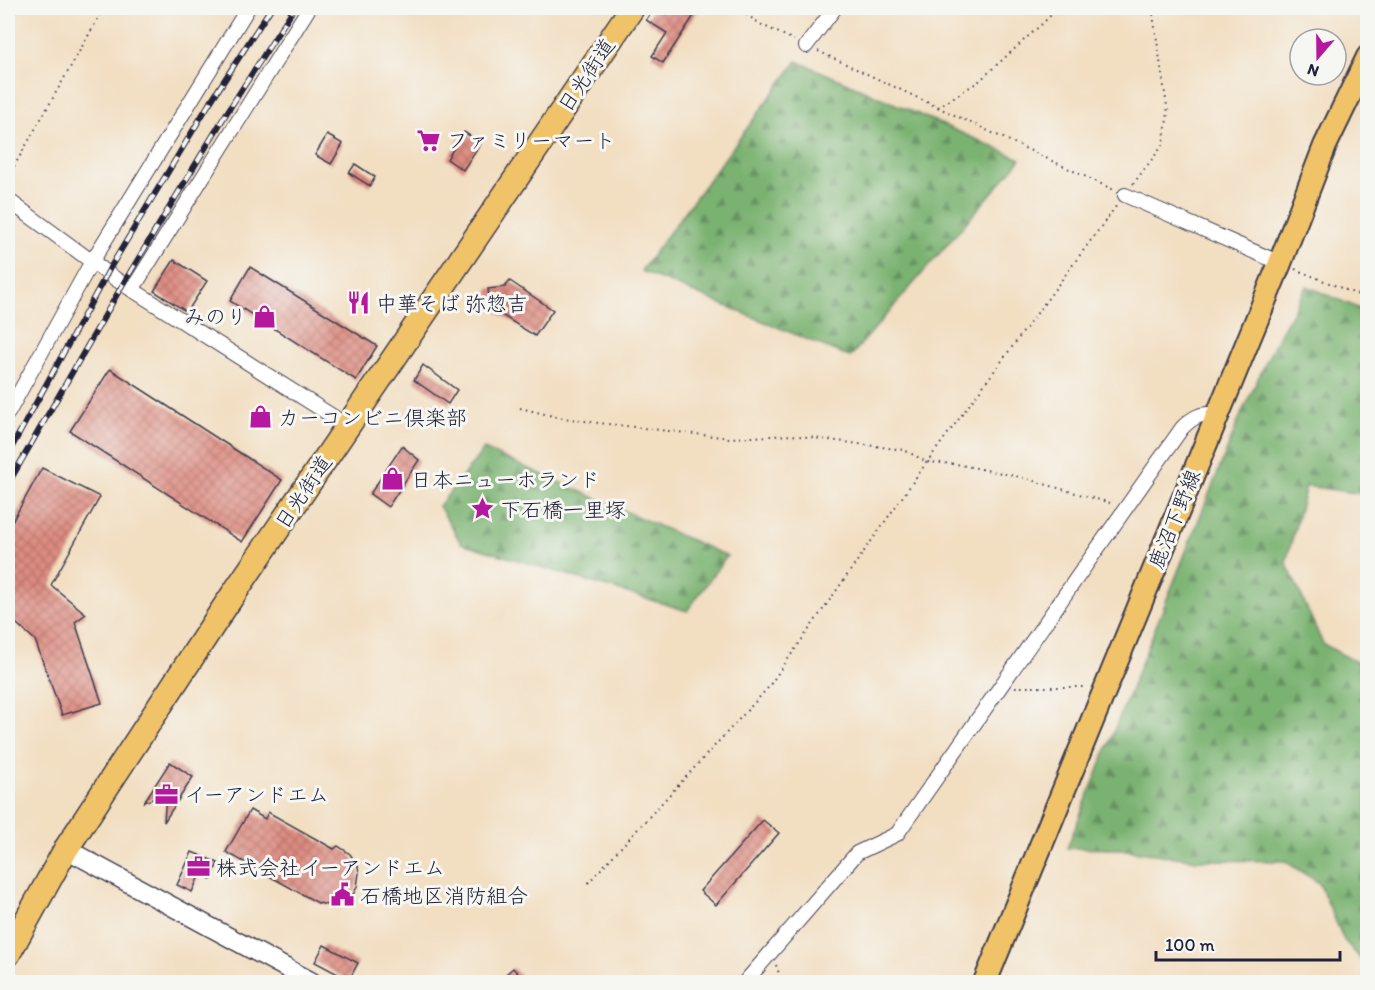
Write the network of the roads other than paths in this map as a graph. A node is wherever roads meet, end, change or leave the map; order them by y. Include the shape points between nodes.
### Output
1 (248, 8) edge
2 (309, 8) edge
3 (632, 8) edge
4 (835, 8) edge
5 (806, 46) road end
6 (1368, 57) edge
7 (1125, 195) road end
8 (8, 200) edge
9 (91, 263) junction
10 (1280, 263) junction
11 (132, 290) junction
12 (8, 413) edge
13 (1217, 414) junction
14 (348, 426) junction
15 (66, 849) junction
16 (8, 954) edge
17 (312, 982) edge
18 (745, 982) edge
19 (985, 982) edge

1 - 9 street
2 - 11 street
3 - 14 highway, 日光街道
4 - 5 street
6 - 10 main road, 鹿沼下野線 via 1325,146
7 - 10 street
8 - 9 street
9 - 11 street
9 - 12 street
10 - 13 main road, 鹿沼下野線
11 - 14 street
13 - 18 street via 1205,413 1182,429 897,834 856,853
13 - 19 main road, 鹿沼下野線
14 - 15 highway, 日光街道
15 - 16 highway, 日光街道
15 - 17 street

